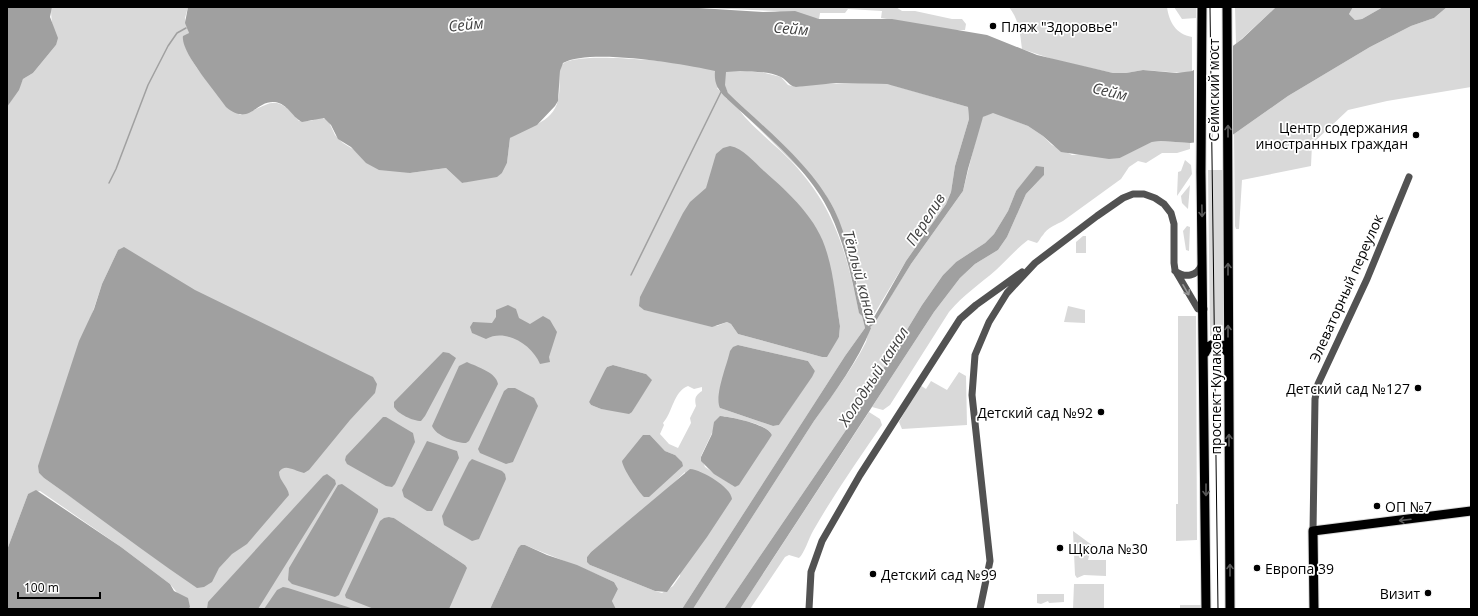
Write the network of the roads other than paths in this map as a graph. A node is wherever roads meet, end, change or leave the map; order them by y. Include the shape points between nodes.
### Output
1 (1202, 7) edge
2 (1227, 8) edge
3 (1228, 170) joint
4 (1202, 172) joint
5 (1409, 177) dead end
6 (1203, 261) junction
7 (1035, 263) junction
8 (1175, 270) junction
9 (1201, 309) junction
10 (1205, 353) junction
11 (1228, 353) junction
12 (1471, 511) edge
13 (1313, 531) junction
14 (809, 609) edge
15 (980, 609) edge
16 (1206, 609) edge
17 (1230, 609) edge
18 (1314, 609) edge

1 - 4 main road, Сеймский мост
3 -> 2 main road, Сеймский мост
11 -> 3 main road, проспект Кулакова
4 -> 6 main road, проспект Кулакова
5 - 13 street, Элеваторный переулок via 1367,280 1318,384 1315,405
6 - 8 street via 1192,276 1181,275
6 - 9 main road, проспект Кулакова
7 - 8 street via 1122,198 1144,194 1164,204 1171,213 1174,224
7 - 14 street via 976,305 960,320 860,475 822,541 811,572
7 - 15 street via 997,308 975,355 972,395 990,561
8 -> 9 street
9 - 10 main road, проспект Кулакова
10 - 11 main road via 1209,346 1215,343 1222,345
10 -> 16 main road, проспект Кулакова
17 -> 11 main road, проспект Кулакова
12 -> 13 main road
13 - 18 main road

